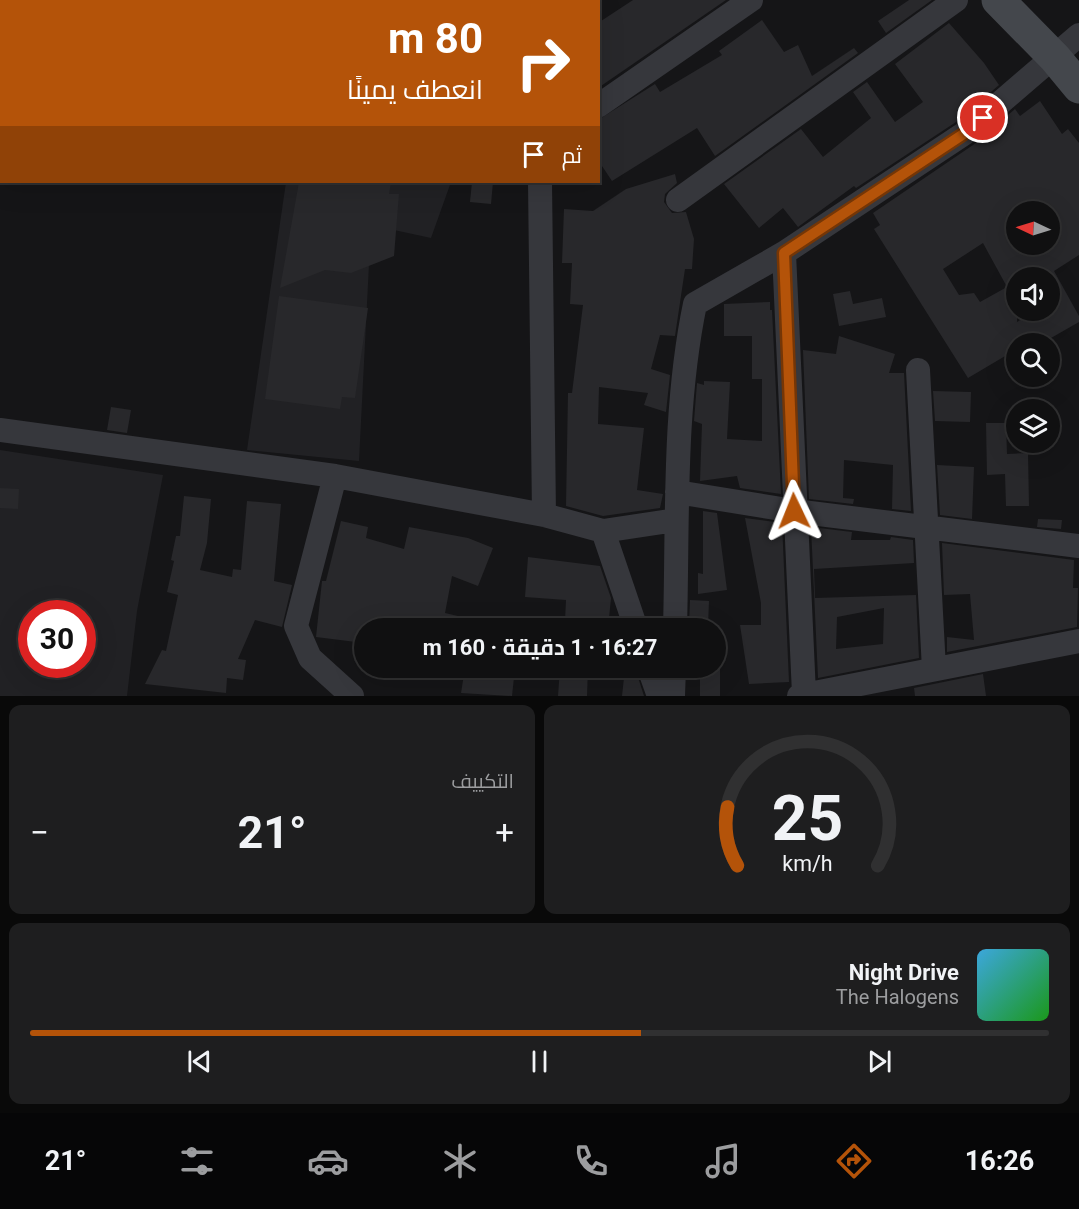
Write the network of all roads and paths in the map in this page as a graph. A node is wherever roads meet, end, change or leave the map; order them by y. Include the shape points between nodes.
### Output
1 (751, 0) edge
2 (956, 0) edge
3 (998, 0) edge
4 (1079, 35) edge
5 (1055, 58) junction
6 (1079, 87) edge
7 (600, 105) edge
8 (540, 183) edge
9 (678, 200) dead end
10 (784, 253) junction
11 (918, 370) dead end
12 (0, 430) edge
13 (335, 476) junction
14 (676, 492) junction
15 (794, 511) junction
16 (544, 515) junction
17 (676, 520) junction
18 (926, 527) junction
19 (603, 531) junction
20 (1079, 546) edge
21 (633, 618) edge
22 (675, 618) edge
23 (1079, 641) edge
24 (934, 669) junction
25 (652, 678) edge
26 (674, 678) edge
27 (801, 695) edge
28 (352, 696) edge
29 (658, 696) edge
30 (673, 696) edge

1 - 7 street
2 - 9 street
3 - 5 main road
4 - 5 street
5 - 6 main road
5 - 10 street via 965,133
8 - 16 street
10 - 14 street via 695,304 688,337
10 - 15 street
11 - 18 street
12 - 13 street
13 - 16 street
13 - 28 street via 296,626 310,658
14 - 15 street
14 - 17 street
15 - 18 street
15 - 27 street
16 - 19 street
17 - 19 street
17 - 22 street
18 - 20 street
18 - 24 street
19 - 21 street
23 - 24 street
24 - 27 street
25 - 29 street
26 - 30 street

